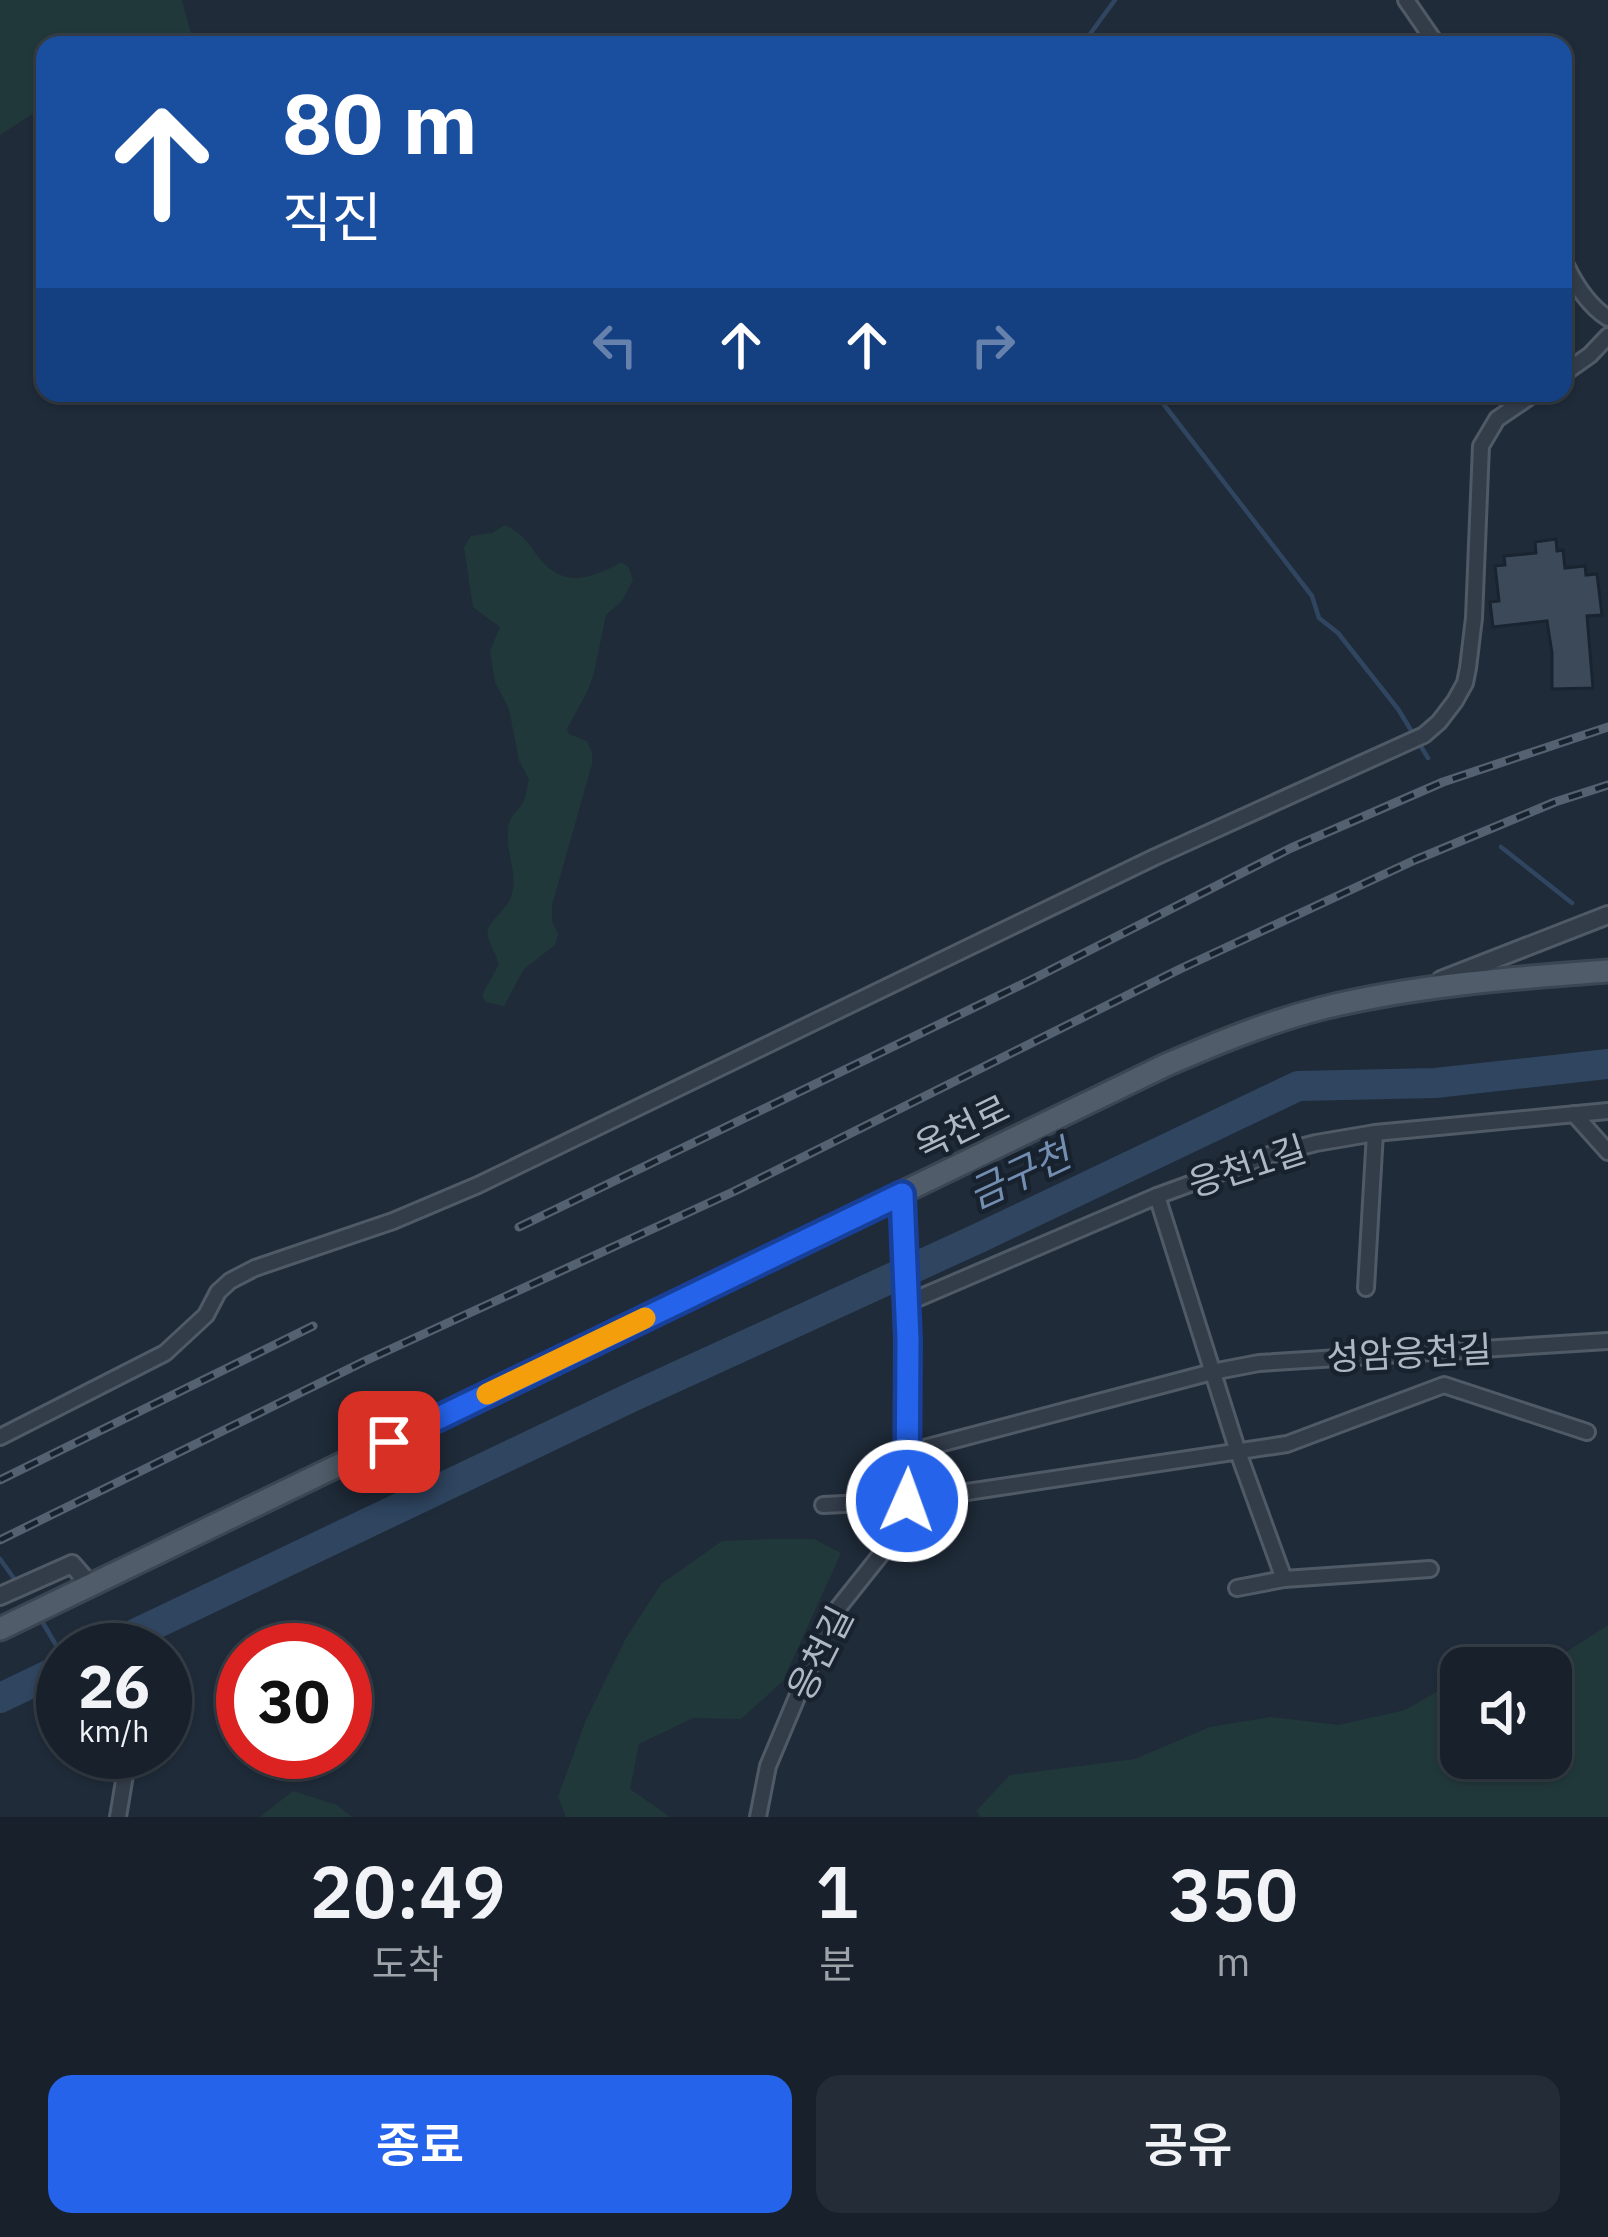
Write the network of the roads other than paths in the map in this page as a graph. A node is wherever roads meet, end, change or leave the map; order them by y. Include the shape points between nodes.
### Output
1 (1406, 0) edge
2 (1431, 36) edge
3 (1572, 278) edge
4 (1608, 318) edge
5 (1608, 336) edge
6 (1572, 368) edge
7 (1521, 402) edge
8 (1608, 915) edge
9 (1608, 971) edge
10 (1421, 988) junction
11 (1608, 1111) edge
12 (1574, 1114) junction
13 (1375, 1133) junction
14 (1608, 1152) edge
15 (902, 1194) junction
16 (1157, 1196) junction
17 (1366, 1288) dead end
18 (906, 1297) junction
19 (1608, 1341) edge
20 (1212, 1372) junction
21 (1587, 1432) dead end
22 (0, 1437) edge
23 (909, 1452) junction
24 (1238, 1452) junction
25 (907, 1501) junction
26 (823, 1505) dead end
27 (1430, 1569) dead end
28 (1284, 1579) junction
29 (91, 1586) junction
30 (1237, 1588) dead end
31 (1, 1595) edge
32 (8, 1625) edge
33 (124, 1779) edge
34 (118, 1817) edge
35 (758, 1817) edge

1 - 2 street
3 - 4 street
5 - 6 street
7 - 22 street via 1497,419 1481,446 1468,668 1455,701 1424,735 478,1185 255,1268 218,1292 206,1315 165,1353
8 - 10 street
9 - 10 main road, 옥천로
10 - 15 main road, 옥천로 via 1231,1037
11 - 12 street, 응천1길
12 - 13 street, 응천1길
12 - 14 street
13 - 16 street, 응천1길 via 1269,1155
13 - 17 street
15 - 18 street, 응천길
15 - 29 main road, 옥천로
16 - 18 street, 응천1길
16 - 20 street
18 - 23 street, 응천길
19 - 20 street, 성암응천길
20 - 23 street, 성암응천길
20 - 24 street
21 - 24 street, 성암응천길 via 1444,1385 1287,1444
23 - 25 street, 응천길
24 - 25 street
24 - 28 street
25 - 26 street
25 - 35 street, 응천길 via 886,1548 821,1640 768,1766
27 - 28 street
28 - 30 street
29 - 31 street via 72,1564
29 - 32 main road, 옥천로
33 - 34 street

